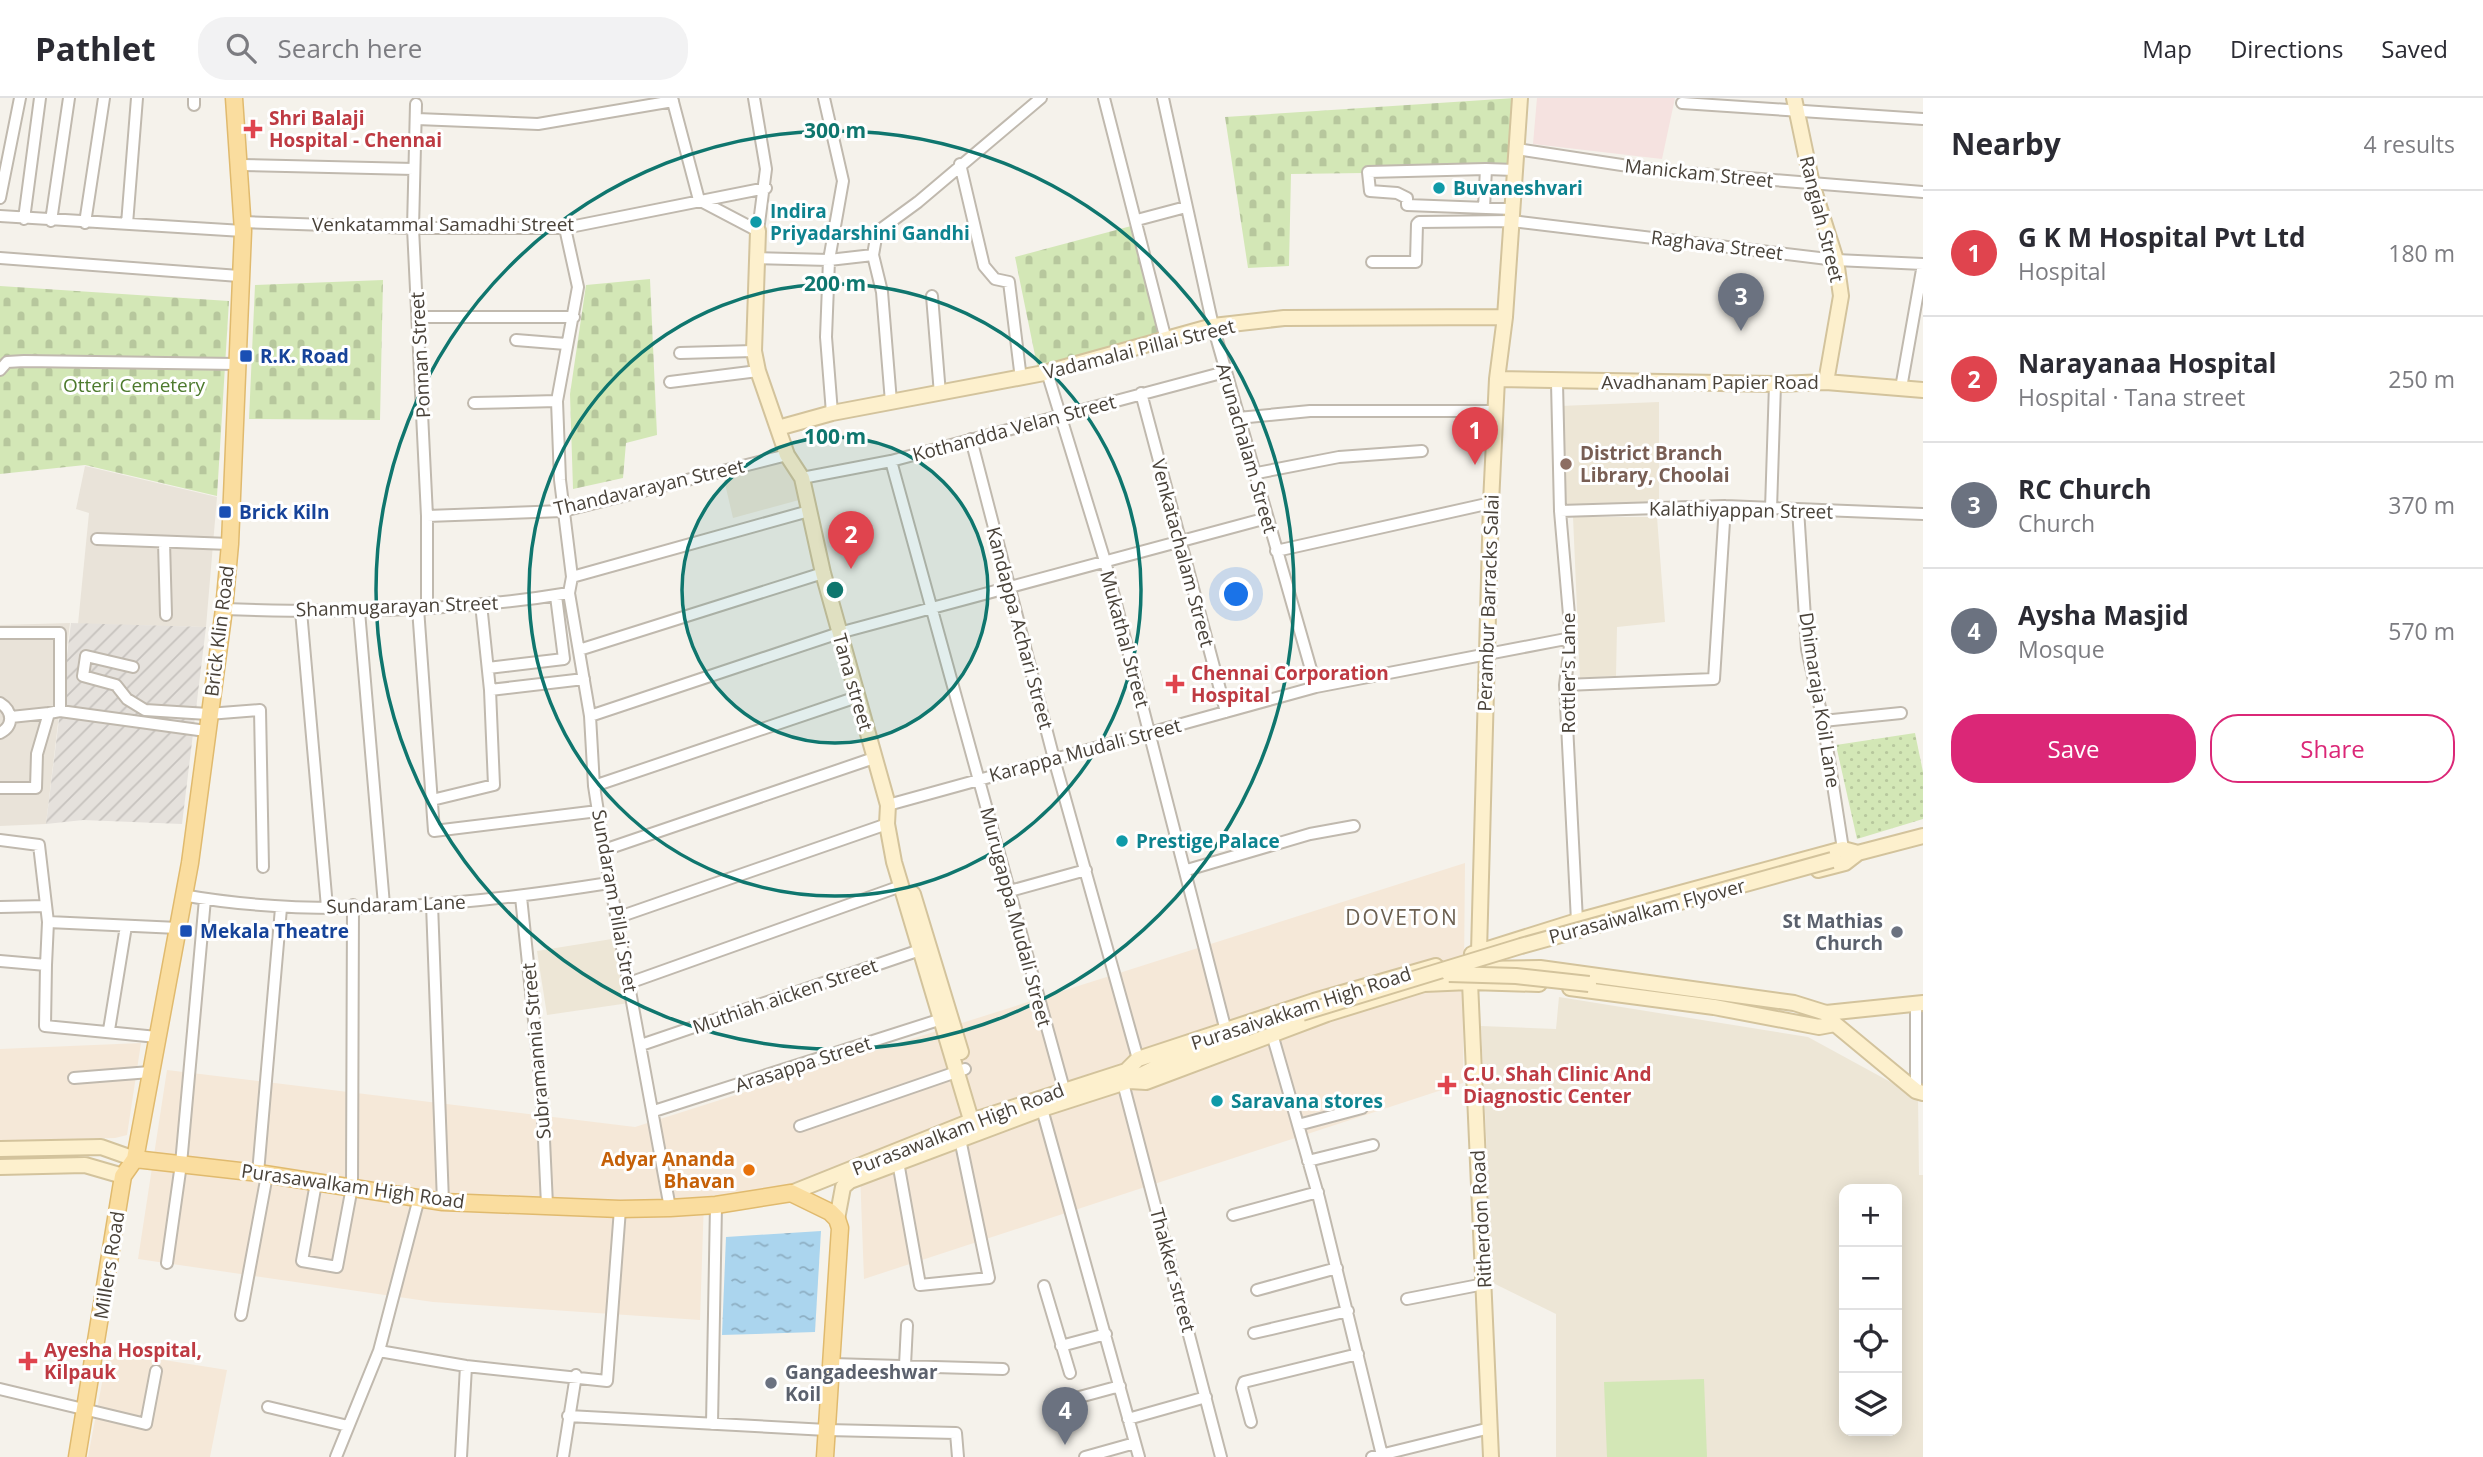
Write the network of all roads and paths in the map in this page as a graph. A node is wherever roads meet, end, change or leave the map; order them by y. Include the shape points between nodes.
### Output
1 (20, 98) edge
2 (40, 98) edge
3 (69, 98) edge
4 (104, 98) edge
5 (137, 98) edge
6 (234, 98) edge
7 (754, 98) edge
8 (824, 98) edge
9 (1041, 98) edge
10 (1104, 98) edge
11 (1163, 98) edge
12 (1520, 98) edge
13 (672, 99) edge
14 (1682, 103) dead end
15 (416, 104) dead end
16 (1795, 105) edge
17 (1923, 119) edge
18 (417, 120) junction
19 (1517, 149) junction
20 (960, 164) junction
21 (240, 165) junction
22 (414, 169) junction
23 (1486, 169) junction
24 (1515, 170) junction
25 (1812, 184) junction
26 (766, 188) junction
27 (1923, 192) edge
28 (0, 198) edge
29 (699, 200) junction
30 (1186, 207) junction
31 (1484, 208) junction
32 (1512, 215) junction
33 (0, 216) edge
34 (24, 219) junction
35 (1137, 220) junction
36 (51, 221) junction
37 (85, 223) junction
38 (127, 224) junction
39 (243, 227) junction
40 (413, 228) junction
41 (565, 228) junction
42 (758, 231) junction
43 (873, 255) junction
44 (0, 258) edge
45 (757, 258) junction
46 (829, 260) junction
47 (1836, 260) junction
48 (1372, 262) dead end
49 (1923, 264) edge
50 (239, 276) junction
51 (932, 296) dead end
52 (418, 317) junction
53 (574, 317) junction
54 (1505, 317) junction
55 (1213, 326) junction
56 (516, 340) dead end
57 (1166, 340) junction
58 (566, 344) junction
59 (754, 351) junction
60 (680, 353) dead end
61 (237, 365) junction
62 (0, 370) edge
63 (758, 371) junction
64 (1047, 372) junction
65 (1225, 372) junction
66 (1021, 379) junction
67 (1497, 379) junction
68 (670, 382) dead end
69 (1826, 382) junction
70 (1557, 383) junction
71 (1775, 384) junction
72 (1901, 388) junction
73 (1923, 390) edge
74 (1141, 393) junction
75 (940, 394) junction
76 (557, 401) junction
77 (891, 402) junction
78 (474, 403) dead end
79 (1495, 411) junction
80 (832, 413) junction
81 (1061, 416) junction
82 (1238, 418) junction
83 (778, 428) junction
84 (971, 439) junction
85 (1422, 451) dead end
86 (787, 455) junction
87 (891, 461) junction
88 (1257, 473) junction
89 (802, 478) junction
90 (1491, 503) junction
91 (1725, 506) junction
92 (1771, 509) junction
93 (1798, 509) junction
94 (563, 511) junction
95 (809, 511) junction
96 (1560, 511) junction
97 (1923, 514) edge
98 (427, 516) junction
99 (1267, 518) junction
100 (97, 539) dead end
101 (1178, 540) junction
102 (164, 542) junction
103 (230, 544) junction
104 (1276, 551) junction
105 (1105, 561) junction
106 (823, 573) junction
107 (572, 577) junction
108 (1009, 588) junction
109 (569, 593) junction
110 (556, 596) junction
111 (481, 604) junction
112 (422, 607) junction
113 (932, 608) junction
114 (224, 609) junction
115 (301, 611) junction
116 (359, 611) junction
117 (166, 615) dead end
118 (839, 633) junction
119 (0, 634) edge
120 (1571, 638) junction
121 (579, 650) junction
122 (1486, 656) junction
123 (133, 667) dead end
124 (488, 668) junction
125 (584, 679) junction
126 (1565, 685) junction
127 (1316, 687) junction
128 (490, 690) junction
129 (857, 697) junction
130 (0, 703) edge
131 (55, 712) junction
132 (1226, 712) junction
133 (1901, 713) dead end
134 (208, 714) junction
135 (590, 716) junction
136 (11, 717) junction
137 (1823, 721) junction
138 (206, 731) junction
139 (0, 733) edge
140 (1150, 733) junction
141 (874, 758) junction
142 (1054, 759) junction
143 (978, 779) junction
144 (594, 786) junction
145 (0, 788) edge
146 (432, 800) junction
147 (888, 805) junction
148 (598, 811) junction
149 (887, 824) junction
150 (1354, 826) dead end
151 (1923, 836) edge
152 (0, 840) edge
153 (1843, 849) junction
154 (604, 850) junction
155 (894, 852) junction
156 (1858, 853) junction
157 (262, 867) dead end
158 (1086, 870) junction
159 (1187, 870) junction
160 (609, 883) junction
161 (901, 886) junction
162 (1010, 891) junction
163 (183, 895) junction
164 (521, 897) junction
165 (205, 899) junction
166 (353, 905) junction
167 (384, 905) junction
168 (432, 905) junction
169 (47, 906) junction
170 (0, 907) edge
171 (327, 907) junction
172 (281, 908) junction
173 (616, 918) junction
174 (1577, 921) junction
175 (48, 922) junction
176 (126, 926) junction
177 (178, 928) junction
178 (924, 949) junction
179 (1507, 955) junction
180 (0, 961) edge
181 (46, 965) junction
182 (1476, 967) junction
183 (1540, 968) junction
184 (1437, 974) junction
185 (629, 983) junction
186 (1537, 984) junction
187 (1919, 1004) edge
188 (946, 1018) junction
189 (1831, 1019) junction
190 (109, 1030) junction
191 (1226, 1031) junction
192 (1272, 1034) junction
193 (157, 1037) junction
194 (641, 1045) junction
195 (962, 1071) junction
196 (150, 1072) junction
197 (1131, 1073) junction
198 (74, 1078) dead end
199 (1064, 1089) junction
200 (1919, 1092) edge
201 (1362, 1108) dead end
202 (1042, 1109) junction
203 (654, 1111) junction
204 (975, 1124) junction
205 (1297, 1125) junction
206 (800, 1126) dead end
207 (960, 1139) junction
208 (1373, 1145) dead end
209 (0, 1149) edge
210 (135, 1159) junction
211 (1308, 1161) junction
212 (898, 1162) junction
213 (181, 1164) junction
214 (0, 1167) edge
215 (262, 1174) junction
216 (123, 1176) junction
217 (316, 1183) junction
218 (352, 1187) junction
219 (1318, 1192) junction
220 (791, 1193) junction
221 (419, 1198) junction
222 (443, 1202) junction
223 (547, 1205) junction
224 (716, 1205) junction
225 (670, 1208) junction
226 (620, 1209) junction
227 (1233, 1215) dead end
228 (837, 1219) junction
229 (167, 1263) dead end
230 (1336, 1268) junction
231 (1484, 1284) junction
232 (1044, 1286) dead end
233 (1257, 1290) dead end
234 (1408, 1299) dead end
235 (1348, 1311) junction
236 (242, 1315) dead end
237 (907, 1325) dead end
238 (1254, 1333) dead end
239 (1106, 1334) junction
240 (1061, 1346) junction
241 (379, 1351) junction
242 (1358, 1354) junction
243 (832, 1364) junction
244 (905, 1365) junction
245 (466, 1366) junction
246 (1003, 1369) dead end
247 (156, 1371) dead end
248 (1070, 1373) dead end
249 (576, 1375) junction
250 (1120, 1386) junction
251 (0, 1388) edge
252 (1206, 1397) junction
253 (1061, 1402) dead end
254 (268, 1407) dead end
255 (86, 1410) junction
256 (568, 1416) junction
257 (1128, 1419) junction
258 (1251, 1422) dead end
259 (712, 1424) junction
260 (348, 1426) junction
261 (1490, 1428) junction
262 (827, 1430) junction
263 (1135, 1443) junction
264 (1377, 1456) edge
265 (77, 1457) edge
266 (336, 1457) edge
267 (461, 1457) edge
268 (563, 1457) edge
269 (825, 1457) edge
270 (958, 1457) edge
271 (1085, 1457) edge
272 (1139, 1457) edge
273 (1221, 1457) edge
274 (1491, 1457) edge

1 - 28 street
2 - 34 street
3 - 36 street
4 - 37 street
5 - 38 street
6 - 21 main road, Brick Klin Road
7 - 26 street
8 - 46 street via 843,181
9 - 20 street
10 - 35 street
11 - 30 street, Arunachalam Street
12 - 19 street, Perambur Barracks Salai
13 - 18 street via 538,124
13 - 29 street
14 - 16 street
15 - 18 street, Ponnan Street
16 - 17 street
16 - 25 street, Rangiah Street
18 - 22 street, Ponnan Street
19 - 24 street, Perambur Barracks Salai
19 - 25 street, Manickam Street via 1661,171
20 - 43 street via 877,232
20 - 66 street via 984,266 995,279 1009,282
21 - 22 street
21 - 39 main road, Brick Klin Road
22 - 40 street, Ponnan Street
23 - 24 street
23 - 31 street
23 - 31 street via 1368,172 1367,179 1370,191 1401,194 1407,205
24 - 32 street, Perambur Barracks Salai
25 - 27 street, Manickam Street
25 - 47 street, Rangiah Street
26 - 29 street, Venkatammal Samadhi Street
26 - 42 street
29 - 41 street, Venkatammal Samadhi Street
29 - 42 street
30 - 35 street
30 - 55 street, Arunachalam Street
31 - 32 street
32 - 47 street, Raghava Street
32 - 48 street via 1419,222 1416,262
32 - 54 street, Perambur Barracks Salai
33 - 34 street, Venkatammal Samadhi Street
34 - 36 street, Venkatammal Samadhi Street
35 - 57 street
36 - 37 street, Venkatammal Samadhi Street
37 - 38 street, Venkatammal Samadhi Street
38 - 39 street, Venkatammal Samadhi Street
39 - 40 street, Venkatammal Samadhi Street
39 - 50 main road, Brick Klin Road
40 - 41 street, Venkatammal Samadhi Street
40 - 52 street, Ponnan Street
41 - 53 street via 578,286
42 - 45 street, Tana street
43 - 46 street
43 - 77 street via 881,285
44 - 50 street
45 - 46 street
45 - 59 street, Tana street
46 - 80 street via 826,337
47 - 49 street, Raghava Street
47 - 69 street, Rangiah Street via 1841,296
49 - 72 street
50 - 61 main road, Brick Klin Road
51 - 75 street
52 - 53 street
52 - 98 street, Ponnan Street
53 - 58 street
54 - 55 street, Vadamalai Pillai Street via 1284,318
54 - 67 street, Perambur Barracks Salai
55 - 57 street, Vadamalai Pillai Street
55 - 65 street, Arunachalam Street
56 - 58 street
57 - 64 street, Vadamalai Pillai Street
58 - 76 street
59 - 60 street
59 - 63 street, Tana street
61 - 62 street via 24,360 7,362
61 - 103 main road, Brick Klin Road
63 - 68 street
63 - 83 street, Tana street
64 - 66 street, Vadamalai Pillai Street
64 - 81 street, Mukathal Street
65 - 74 street, Kothandda Velan Street
65 - 82 street, Arunachalam Street
66 - 75 street, Vadamalai Pillai Street
67 - 70 street, Avadhanam Papier Road
67 - 79 street, Perambur Barracks Salai
69 - 71 street, Avadhanam Papier Road
69 - 72 street, Avadhanam Papier Road
70 - 71 street, Avadhanam Papier Road
70 - 96 street, Rottler's Lane
71 - 92 street
72 - 73 street, Avadhanam Papier Road
74 - 81 street, Kothandda Velan Street
74 - 101 street, Venkatachalam Street
75 - 77 street, Vadamalai Pillai Street
76 - 78 street
76 - 94 street
77 - 80 street, Vadamalai Pillai Street
79 - 82 street via 1310,411
79 - 90 street, Perambur Barracks Salai
80 - 83 street, Vadamalai Pillai Street
81 - 84 street, Kothandda Velan Street
81 - 105 street, Mukathal Street
82 - 88 street, Arunachalam Street
83 - 86 street, Tana street
84 - 87 street, Kothandda Velan Street
84 - 108 street, Kandappa Achari Street
85 - 88 street via 1339,457
86 - 89 street, Tana street
86 - 94 street, Thandavarayan Street
87 - 89 street, Kothandda Velan Street
87 - 113 street, Murugappa Mudali Street
88 - 99 street, Arunachalam Street
89 - 95 street, Tana street
90 - 104 street
90 - 122 street, Perambur Barracks Salai
91 - 92 street, Kalathiyappan Street
91 - 96 street, Kalathiyappan Street
91 - 126 street via 1714,679
92 - 93 street, Kalathiyappan Street
93 - 97 street, Kalathiyappan Street
93 - 137 street, Dhimaraja Koil Lane via 1807,649
94 - 98 street, Thandavarayan Street
94 - 107 street
95 - 106 street, Tana street
95 - 107 street
96 - 120 street, Rottler's Lane
98 - 112 street, Ponnan Street
99 - 101 street
99 - 104 street, Arunachalam Street
100 - 102 street
101 - 105 street
101 - 132 street, Venkatachalam Street
102 - 103 street
102 - 117 street
103 - 114 main road, Brick Klin Road
104 - 127 street, Arunachalam Street
105 - 108 street
105 - 140 street, Mukathal Street
106 - 118 street, Tana street
106 - 121 street
107 - 109 street
108 - 113 street
108 - 142 street, Kandappa Achari Street
109 - 110 street, Shanmugarayan Street
109 - 121 street, Sundaram Pillai Stret
110 - 111 street, Shanmugarayan Street
110 - 124 street via 564,659
111 - 112 street, Shanmugarayan Street
111 - 124 street
112 - 116 street, Shanmugarayan Street
112 - 146 street, Ponnan Street
113 - 118 street
113 - 143 street, Murugappa Mudali Street
114 - 115 street, Shanmugarayan Street
114 - 134 main road, Brick Klin Road
115 - 116 street, Shanmugarayan Street
115 - 171 street
116 - 167 street
118 - 129 street, Tana street
118 - 135 street
119 - 131 street via 60,633
120 - 122 street, Karappa Mudali Street
120 - 126 street, Rottler's Lane
121 - 125 street, Sundaram Pillai Stret
122 - 127 street, Karappa Mudali Street
122 - 182 street, Perambur Barracks Salai
123 - 134 street via 86,656 83,676 116,685 145,710
124 - 128 street
125 - 128 street
125 - 135 street, Sundaram Pillai Stret
126 - 174 street, Rottler's Lane
127 - 132 street, Karappa Mudali Street
128 - 146 street via 494,785
129 - 141 street, Tana street
129 - 144 street
130 - 136 street
131 - 136 street
131 - 138 street
131 - 145 street via 37,754 36,788
132 - 140 street, Karappa Mudali Street
133 - 137 street
134 - 138 main road, Brick Klin Road
134 - 157 street via 260,710
135 - 144 street, Sundaram Pillai Stret
136 - 139 street
137 - 153 street, Dhimaraja Koil Lane
138 - 163 main road, Brick Klin Road
140 - 142 street, Karappa Mudali Street
140 - 159 street, Mukathal Street
141 - 147 street, Tana street
141 - 154 street
142 - 143 street, Karappa Mudali Street
142 - 158 street, Kandappa Achari Street
143 - 147 street, Karappa Mudali Street
143 - 162 street, Murugappa Mudali Street
144 - 148 street, Sundaram Pillai Stret
146 - 148 street, Ponnan Street via 434,831
147 - 149 street, Tana street
148 - 154 street, Sundaram Pillai Stret
149 - 155 street, Tana street
149 - 173 street
150 - 159 street
151 - 156 street
152 - 169 street via 39,845
153 - 156 street
153 - 174 street
154 - 160 street, Sundaram Pillai Stret
155 - 161 street, Tana street
155 - 178 street via 905,866
156 - 179 street via 1845,863
156 - 184 street, Purasaiwalkam Flyover, bridge via 1521,946
158 - 162 street
158 - 197 street, Kandappa Achari Street
159 - 191 street, Mukathal Street
160 - 164 street, Sundaram Lane
160 - 173 street, Sundaram Pillai Stret
161 - 178 street, Tana street
161 - 185 street
162 - 199 street, Murugappa Mudali Street
163 - 165 street, Sundaram Lane
163 - 177 main road, Brick Klin Road
164 - 168 street, Sundaram Lane
164 - 223 street, Subramannia Street via 542,1096
165 - 172 street, Sundaram Lane
165 - 213 street
166 - 167 street, Sundaram Lane
166 - 171 street, Sundaram Lane
166 - 218 street
167 - 168 street, Sundaram Lane
168 - 222 street
169 - 170 street
169 - 175 street
171 - 172 street, Sundaram Lane
172 - 215 street
173 - 185 street, Sundaram Pillai Stret
174 - 179 street
175 - 176 street
175 - 181 street
176 - 177 street
176 - 190 street
177 - 193 main road, Brick Klin Road
178 - 188 street
178 - 194 street, Muthiah aicken Street
179 - 182 street
179 - 182 street
179 - 183 street
180 - 181 street
181 - 190 street via 45,1026
182 - 186 street
182 - 191 street, Purasaivakkam High Road
182 - 192 street
182 - 231 street, Ritherdon Road
183 - 186 street
183 - 189 street via 1794,1003
184 - 189 street, Purasaiwalkam Flyover, bridge via 1551,979 1696,996
184 - 197 street, Purasaiwalkam Flyover, bridge via 1302,1013
185 - 194 street, Sundaram Pillai Stret
186 - 189 street via 1714,1007 1819,1027
187 - 189 street
187 - 200 street
188 - 195 street
188 - 203 street, Arasappa Street
189 - 200 street
190 - 193 street
191 - 197 street, Purasaivakkam High Road
192 - 197 street via 1146,1082
192 - 205 street
193 - 196 main road, Brick Klin Road
194 - 203 street, Sundaram Pillai Stret
195 - 204 street
195 - 206 street
196 - 198 street
196 - 210 main road, Brick Klin Road
197 - 199 street, Purasawalkam High Road
197 - 202 street, Purasawalkam High Road
197 - 252 street, Thakker street
199 - 204 street, Purasawalkam High Road
201 - 205 street
202 - 204 street, Purasawalkam High Road
202 - 239 street
203 - 225 street, Sundaram Pillai Stret
204 - 207 street, Purasawalkam High Road
204 - 220 street, Purasawalkam High Road
205 - 211 street
207 - 212 street, Purasawalkam High Road
207 - 212 street via 989,1278 920,1285
208 - 211 street
209 - 210 street, Purasawalkam High Road via 101,1147
210 - 213 main road, Purasawalkam High Road
210 - 216 main road, Millers Road
211 - 219 street
212 - 228 street, Purasawalkam High Road via 843,1187
213 - 215 main road, Purasawalkam High Road
213 - 229 street
214 - 216 street via 85,1165
215 - 217 main road, Purasawalkam High Road
215 - 236 street
216 - 255 main road, Millers Road
217 - 218 main road, Purasawalkam High Road
217 - 218 street via 302,1261 337,1267
218 - 221 main road, Purasawalkam High Road
219 - 227 street
219 - 230 street
220 - 224 main road, Purasawalkam High Road
220 - 228 main road
221 - 222 main road, Purasawalkam High Road
221 - 241 street
222 - 223 main road, Purasawalkam High Road
223 - 226 main road, Purasawalkam High Road
224 - 225 main road, Purasawalkam High Road
224 - 259 street
225 - 226 main road, Purasawalkam High Road
226 - 249 street via 607,1381
228 - 243 main road, Purasawalkam High Road via 841,1239
230 - 233 street
230 - 235 street
231 - 234 street
231 - 261 street, Ritherdon Road
232 - 240 street
235 - 238 street
235 - 242 street
237 - 244 street
239 - 240 street
239 - 250 street
240 - 248 street
241 - 245 street
241 - 260 street
242 - 258 street via 1244,1382
242 - 264 street
243 - 244 street
243 - 262 main road, Purasawalkam High Road
244 - 246 street
245 - 249 street
245 - 267 street
247 - 255 street via 146,1423
249 - 256 street
250 - 253 street
250 - 257 street
251 - 255 street
252 - 257 street
252 - 273 street, Thakker street
254 - 260 street
255 - 265 main road, Millers Road
256 - 259 street
256 - 268 street
257 - 263 street
259 - 262 street
260 - 266 street
261 - 264 street
261 - 274 street, Ritherdon Road
262 - 269 main road, Purasawalkam High Road
262 - 270 street via 957,1434
263 - 271 street
263 - 272 street

